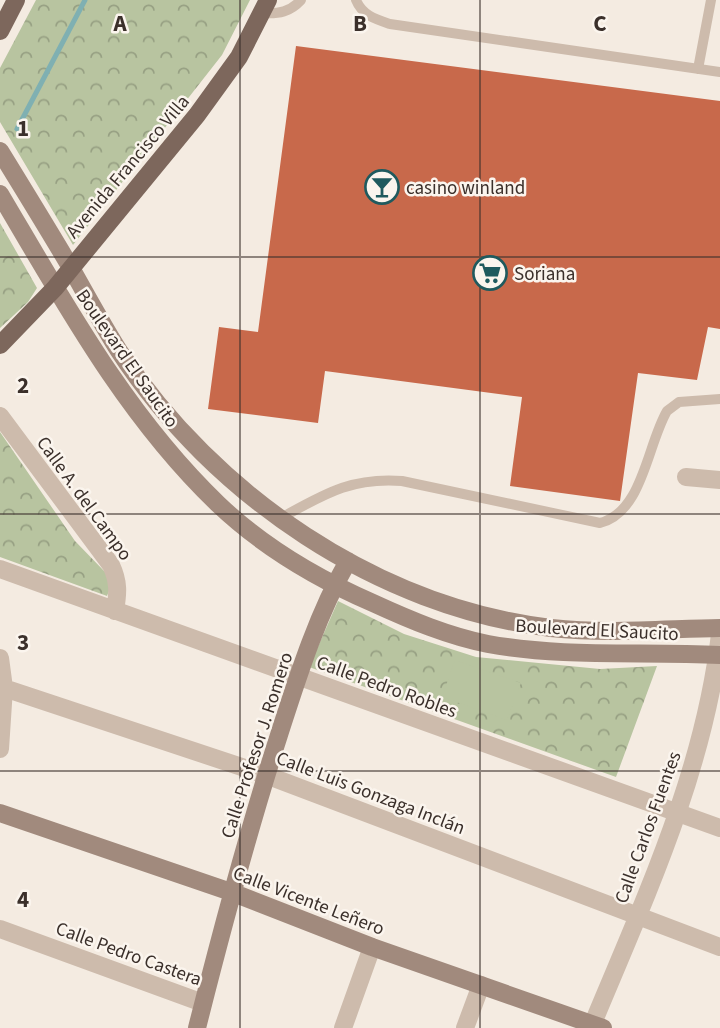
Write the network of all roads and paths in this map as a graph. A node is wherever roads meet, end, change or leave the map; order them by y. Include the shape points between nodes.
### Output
1 (16, 0) edge
2 (301, 0) edge
3 (356, 0) edge
4 (711, 0) edge
5 (266, 7) edge
6 (0, 31) edge
7 (698, 68) junction
8 (720, 72) edge
9 (0, 151) edge
10 (0, 194) edge
11 (71, 267) junction
12 (55, 288) junction
13 (0, 345) edge
14 (720, 399) edge
15 (0, 416) edge
16 (686, 477) dead end
17 (720, 480) edge
18 (279, 519) junction
19 (348, 561) junction
20 (0, 569) edge
21 (334, 586) junction
22 (115, 611) junction
23 (720, 628) edge
24 (720, 634) edge
25 (719, 655) edge
26 (0, 658) edge
27 (298, 676) junction
28 (4, 688) junction
29 (0, 749) edge
30 (266, 775) junction
31 (0, 813) edge
32 (678, 813) junction
33 (720, 828) edge
34 (231, 891) junction
35 (636, 915) junction
36 (0, 929) edge
37 (372, 947) junction
38 (720, 947) edge
39 (481, 985) junction
40 (203, 1003) junction
41 (596, 1027) edge
42 (197, 1028) edge
43 (343, 1028) edge
44 (465, 1028) edge

1 - 6 main road
2 - 5 lane via 286,11
3 - 7 lane via 372,18 390,24
4 - 7 lane
5 - 11 main road, Avenida Francisco Villa via 239,57 197,115
7 - 8 lane
9 - 11 street, Boulevard El Saucito
10 - 12 street, Boulevard El Saucito
11 - 12 main road, Avenida Francisco Villa
11 - 18 street, Boulevard El Saucito via 119,352 172,419 229,479
12 - 13 main road, Avenida Francisco Villa
12 - 21 street, Boulevard El Saucito via 128,401 180,465 220,506 270,546
14 - 18 lane via 679,402 667,411 629,503 611,520 600,523 380,480 346,485
15 - 22 street, Calle A. del Campo via 111,565 119,590
16 - 17 street
18 - 19 street, Boulevard El Saucito
19 - 21 street, Calle Profesor J. Romero
19 - 23 street, Boulevard El Saucito via 436,602 511,621 580,630
20 - 22 street, Calle Pedro Robles
21 - 25 street, Boulevard El Saucito via 424,626 486,643 568,653
21 - 27 street, Calle Profesor J. Romero
22 - 27 street, Calle Pedro Robles
24 - 25 street, Calle Carlos Fuentes
25 - 32 street, Calle Carlos Fuentes
26 - 28 street
27 - 30 street, Calle Profesor J. Romero
27 - 32 street, Calle Pedro Robles
28 - 29 street
28 - 30 street, Calle Luis Gonzaga Inclán
30 - 34 street, Calle Profesor J. Romero
30 - 35 street, Calle Luis Gonzaga Inclán
31 - 34 street, Calle Vicente Leñero
32 - 33 street, Calle Pedro Robles
32 - 35 street, Calle Carlos Fuentes
34 - 37 street, Calle Vicente Leñero
34 - 40 street, Calle Profesor J. Romero
35 - 38 street, Calle Luis Gonzaga Inclán
35 - 41 street, Calle Carlos Fuentes
36 - 40 street, Calle Pedro Castera
37 - 39 street, Calle Vicente Leñero
37 - 43 street
39 - 41 street, Calle Vicente Leñero
39 - 44 street
40 - 42 street, Calle Profesor J. Romero

